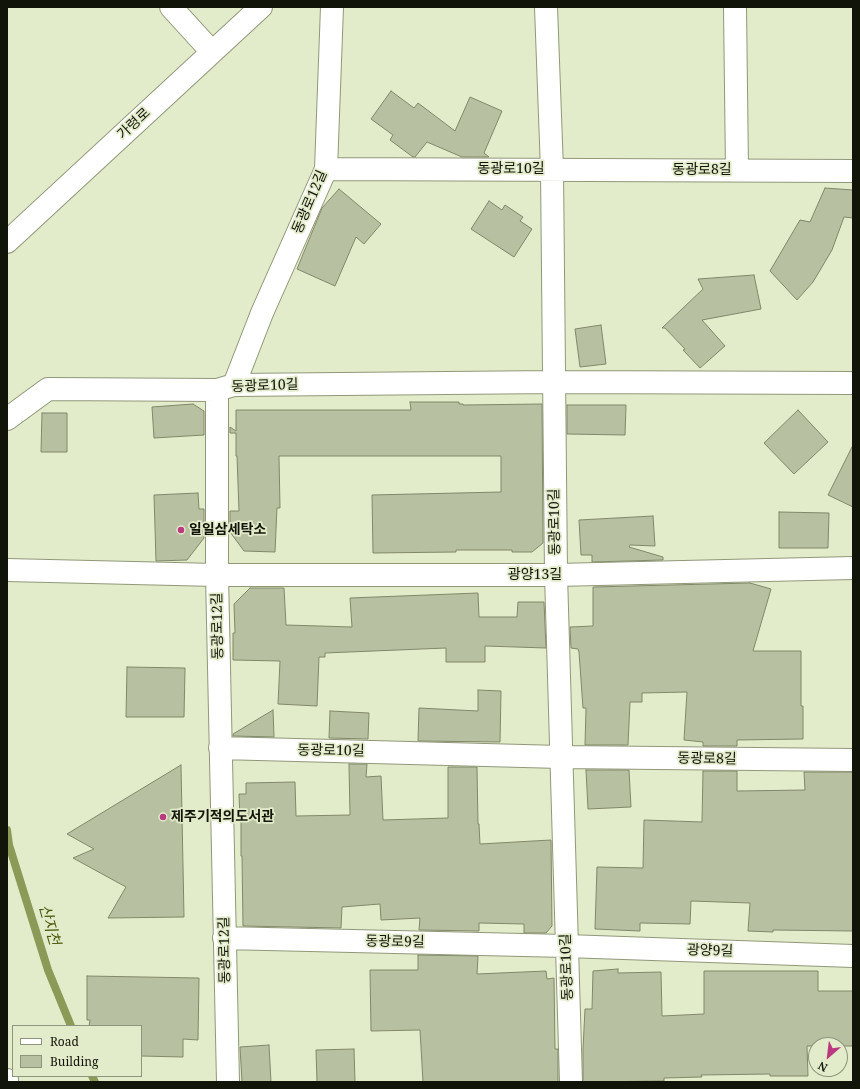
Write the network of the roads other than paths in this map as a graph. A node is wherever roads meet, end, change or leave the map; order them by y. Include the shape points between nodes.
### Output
1 (171, 7) edge
2 (261, 7) edge
3 (332, 7) edge
4 (546, 7) edge
5 (735, 7) edge
6 (212, 52) junction
7 (326, 169) junction
8 (552, 170) junction
9 (737, 170) junction
10 (853, 171) edge
11 (7, 242) edge
12 (554, 382) junction
13 (853, 383) edge
14 (226, 388) junction
15 (7, 419) edge
16 (853, 568) edge
17 (7, 570) edge
18 (217, 575) junction
19 (556, 575) junction
20 (220, 748) junction
21 (561, 757) junction
22 (853, 760) edge
23 (224, 938) junction
24 (566, 946) junction
25 (853, 956) edge
26 (228, 1082) edge
27 (571, 1082) edge

1 - 6 street
2 - 6 street, 가령로
3 - 7 street, 동광로12길
4 - 8 street, 동광로10길
5 - 9 street
6 - 11 street, 가령로
7 - 8 street, 동광로10길
7 - 14 street, 동광로12길
8 - 9 street, 동광로8길
8 - 12 street, 동광로10길
9 - 10 street, 동광로8길
12 - 13 street
12 - 14 street, 동광로10길
12 - 19 street, 동광로10길
14 - 15 street via 48,389
14 - 18 street, 동광로12길
16 - 19 street, 광양13길
17 - 18 street, 광양13길
18 - 19 street, 광양13길
18 - 20 street, 동광로12길
19 - 21 street, 동광로10길
20 - 21 street, 동광로10길
20 - 23 street, 동광로12길
21 - 22 street, 동광로8길
21 - 24 street, 동광로10길
23 - 24 street, 동광로9길
23 - 26 street, 동광로12길
24 - 25 street, 광양9길
24 - 27 street, 동광로10길

